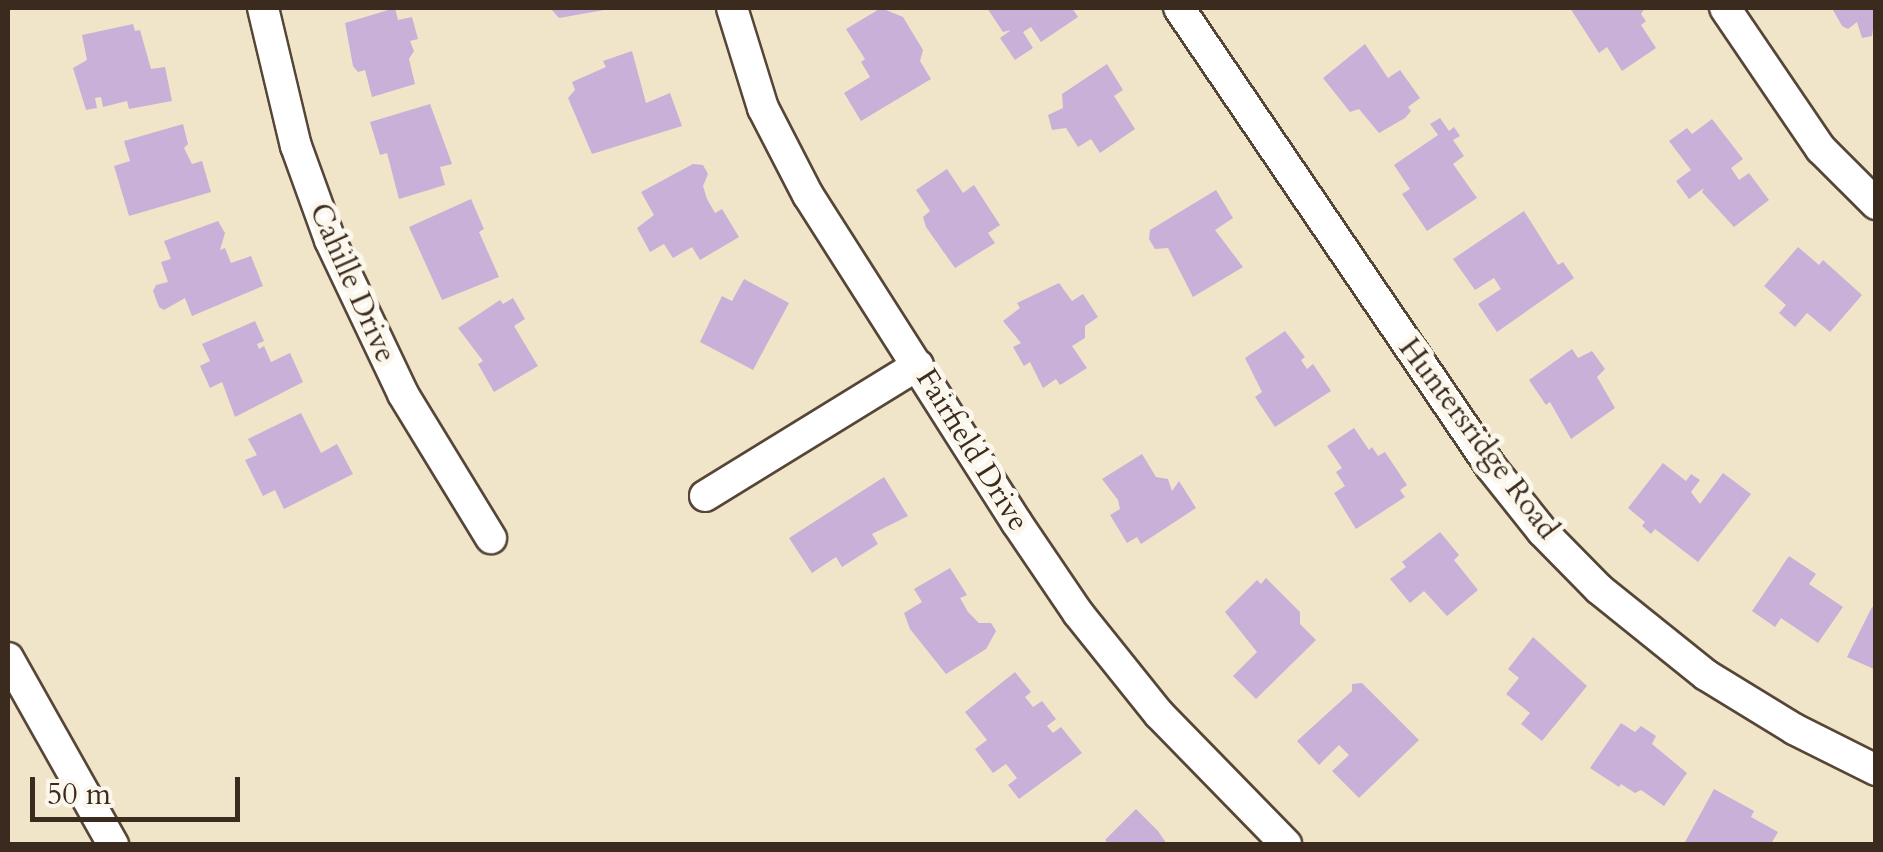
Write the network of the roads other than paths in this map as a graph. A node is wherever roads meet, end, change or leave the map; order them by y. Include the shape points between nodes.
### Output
1 (263, 8) edge
2 (732, 8) edge
3 (1179, 8) edge
4 (1725, 8) edge
5 (1876, 204) edge
6 (918, 365) junction
7 (704, 496) dead end
8 (491, 538) dead end
9 (8, 658) edge
10 (1876, 770) edge
11 (113, 844) edge
12 (1286, 844) edge

1 - 8 street, Cahille Drive via 296,146 330,240 403,394
2 - 6 street, Fairfield Drive via 748,67 808,196
3 - 10 street, Huntersridge Road via 1491,466 1542,530 1598,589 1692,664 1794,729
4 - 5 street via 1822,149
6 - 7 street
6 - 12 street, Fairfield Drive via 1078,612 1159,714
9 - 11 street

